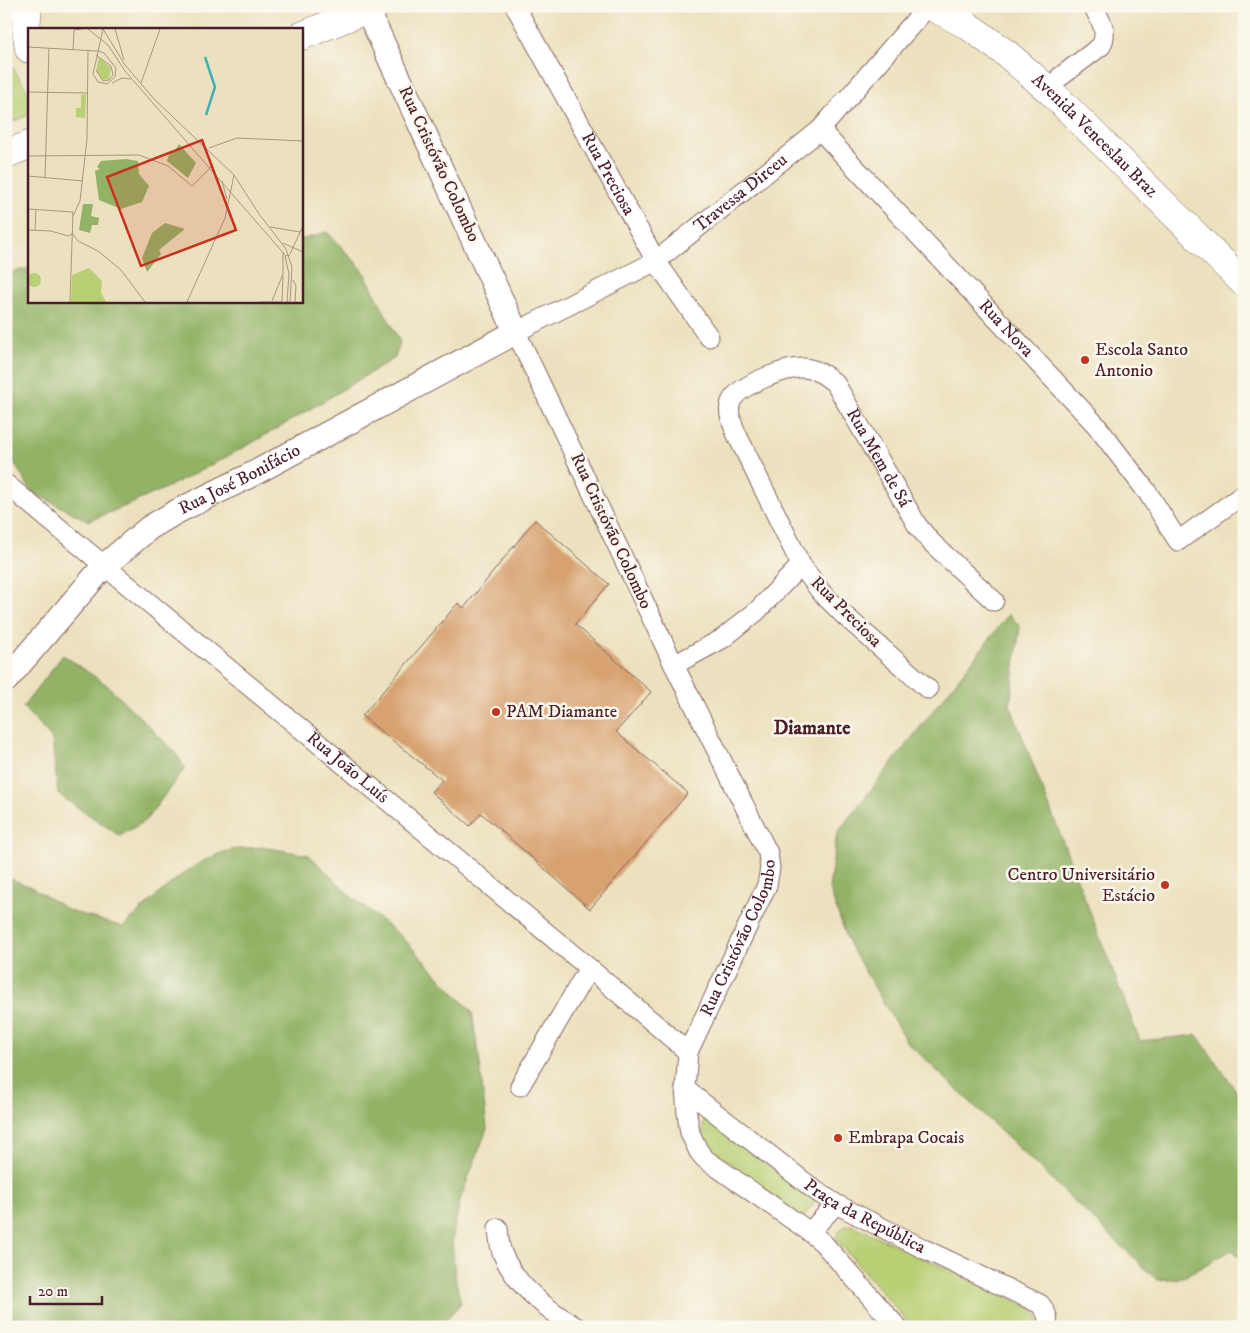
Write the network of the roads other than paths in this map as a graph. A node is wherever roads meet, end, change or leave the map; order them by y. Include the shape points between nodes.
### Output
1 (28, 6) edge
2 (515, 6) edge
3 (930, 6) edge
4 (972, 6) edge
5 (1093, 6) edge
6 (371, 8) edge
7 (302, 36) edge
8 (28, 42) edge
9 (1060, 76) junction
10 (820, 130) junction
11 (28, 145) edge
12 (6, 154) edge
13 (1244, 256) edge
14 (656, 261) junction
15 (1244, 283) edge
16 (516, 332) junction
17 (708, 337) dead end
18 (744, 388) joint
19 (6, 484) edge
20 (1243, 499) edge
21 (801, 565) junction
22 (104, 566) junction
23 (994, 601) dead end
24 (674, 665) junction
25 (6, 680) edge
26 (928, 689) dead end
27 (589, 968) junction
28 (688, 1052) junction
29 (520, 1086) dead end
30 (684, 1089) junction
31 (836, 1204) junction
32 (498, 1228) dead end
33 (810, 1232) junction
34 (576, 1327) edge
35 (897, 1327) edge
36 (1046, 1327) edge

1 - 8 main road
2 - 14 street, Rua Preciosa
3 - 10 street, Travessa Dirceu
3 - 15 main road, Avenida Venceslau Braz via 967,25 1008,54 1051,92
4 - 9 main road, Avenida Venceslau Braz via 1010,33
5 - 9 street via 1105,32 1101,46
6 - 7 main road
6 - 16 street, Rua Cristóvão Colombo
9 - 13 main road, Avenida Venceslau Braz
10 - 14 street, Travessa Dirceu
10 - 20 street, Rua Nova via 1096,424 1148,493 1178,541
11 - 12 main road
14 - 16 street, Travessa Dirceu
14 - 17 street, Rua Preciosa
16 - 22 street, Rua José Bonifácio via 176,512 150,528
16 - 24 street, Rua Cristóvão Colombo
18 - 21 street, Rua Preciosa via 732,400 729,414
18 - 23 street, Rua Mem de Sá via 788,370 805,368 822,373 835,383 917,525
19 - 22 street, Rua João Luís
21 - 24 street via 757,611 722,639
21 - 26 street, Rua Preciosa via 845,616
22 - 25 street, Rua José Bonifácio
22 - 27 street, Rua João Luís
24 - 28 street, Rua Cristóvão Colombo via 763,840 770,868 767,885
27 - 28 street, Rua João Luís
27 - 29 street
28 - 30 street
30 - 31 street, Praça da República
30 - 33 street via 690,1133 705,1159
31 - 33 street
31 - 36 street, Praça da República via 1040,1304 1047,1312
32 - 34 street via 502,1254 518,1281 543,1305
33 - 35 street

